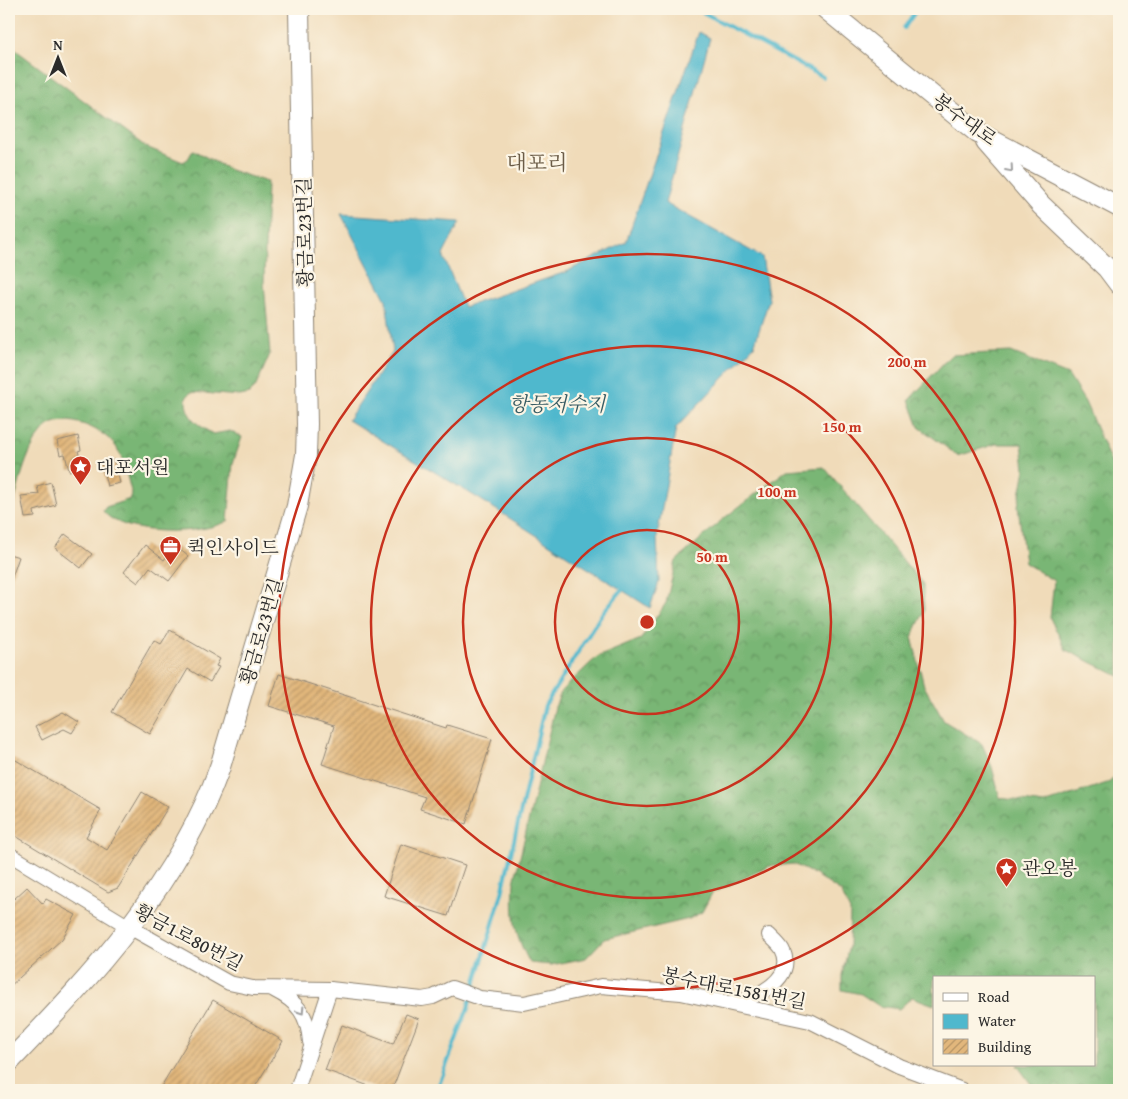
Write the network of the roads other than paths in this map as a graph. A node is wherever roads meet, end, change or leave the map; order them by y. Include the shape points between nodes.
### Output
1 (299, 9) edge
2 (826, 9) edge
3 (978, 132) junction
4 (1119, 207) edge
5 (1119, 284) edge
6 (9, 854) edge
7 (130, 928) junction
8 (769, 935) dead end
9 (272, 988) junction
10 (457, 988) joint
11 (330, 989) junction
12 (734, 1005) junction
13 (311, 1048) junction
14 (9, 1062) edge
15 (297, 1090) edge
16 (962, 1090) edge

1 - 7 street, 황금로23번길 via 307,424 302,480 212,791 182,852
2 - 3 street, 봉수대로
3 - 4 street, 봉수대로
3 -> 5 street via 1041,205 1107,268
6 - 7 street, 황금1로80번길
7 - 9 street, 황금1로80번길 via 229,982 253,988
7 - 14 street, 황금로23번길
8 - 12 street via 782,949 785,961 782,973 769,990
9 - 11 street, 황금1로80번길
9 -> 13 street via 300,1008 307,1021
10 - 11 street, 황금1로80번길 via 422,999
10 - 12 street, 봉수대로1581번길 via 480,998 524,1003 601,986 681,993
11 - 13 street
12 - 16 street, 봉수대로1581번길 via 810,1021 899,1066
13 - 15 street

